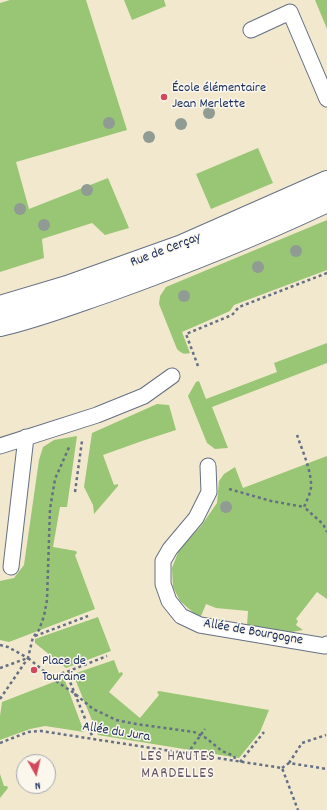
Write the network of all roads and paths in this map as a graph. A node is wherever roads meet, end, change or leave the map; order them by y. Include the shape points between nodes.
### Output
1 (251, 30) dead end
2 (327, 98) edge
3 (327, 182) edge
4 (327, 201) edge
5 (327, 272) edge
6 (0, 307) edge
7 (0, 325) edge
8 (198, 366) dead end
9 (172, 376) dead end
10 (90, 418) junction
11 (297, 434) dead end
12 (26, 437) junction
13 (0, 446) edge
14 (208, 466) dead end
15 (75, 492) dead end
16 (209, 492) junction
17 (304, 507) junction
18 (327, 532) edge
19 (11, 567) dead end
20 (88, 616) dead end
21 (33, 637) junction
22 (327, 644) edge
23 (0, 646) edge
24 (108, 656) dead end
25 (28, 658) junction
26 (0, 668) edge
27 (69, 671) junction
28 (50, 677) junction
29 (74, 693) junction
30 (0, 699) edge
31 (205, 729) dead end
32 (264, 732) dead end
33 (201, 735) junction
34 (326, 735) edge
35 (93, 739) junction
36 (0, 743) edge
37 (187, 754) junction
38 (238, 762) junction
39 (289, 763) junction
40 (282, 768) junction
41 (327, 769) edge
42 (298, 810) edge

1 - 2 lane via 290,12
3 - 6 street, Rue de Cerçay via 182,246 67,287
4 - 7 street, Rue de Cerçay via 159,272 94,296
5 - 8 path via 239,307 232,315 186,334
9 - 10 lane via 144,396
10 - 12 lane
10 - 15 path via 83,433
10 - 21 path via 75,435 55,479 50,509 47,600 39,630
11 - 17 path via 311,483
12 - 13 lane
12 - 19 lane
14 - 16 lane, Allée de Bourgogne
16 - 17 path via 220,486 271,501
16 - 22 lane, Allée de Bourgogne via 196,518 163,561 163,584 169,601 181,616 200,625 326,646
17 - 18 path via 323,524
20 - 21 path
21 - 25 path
23 - 25 path via 8,647
24 - 27 path
25 - 26 path
25 - 28 path
25 - 30 path
27 - 28 path
27 - 29 path via 68,677
28 - 29 path
29 - 33 path via 93,709 116,720
29 - 35 path
31 - 33 path
32 - 38 path
33 - 37 path
33 - 38 path via 222,751 234,756
34 - 39 path via 302,743
35 - 36 path, Allée du Jura via 41,731 28,732
35 - 37 path, Allée du Jura
37 - 38 path, Allée du Jura
38 - 40 path, Allée du Jura
39 - 40 path
39 - 41 path
40 - 42 path

